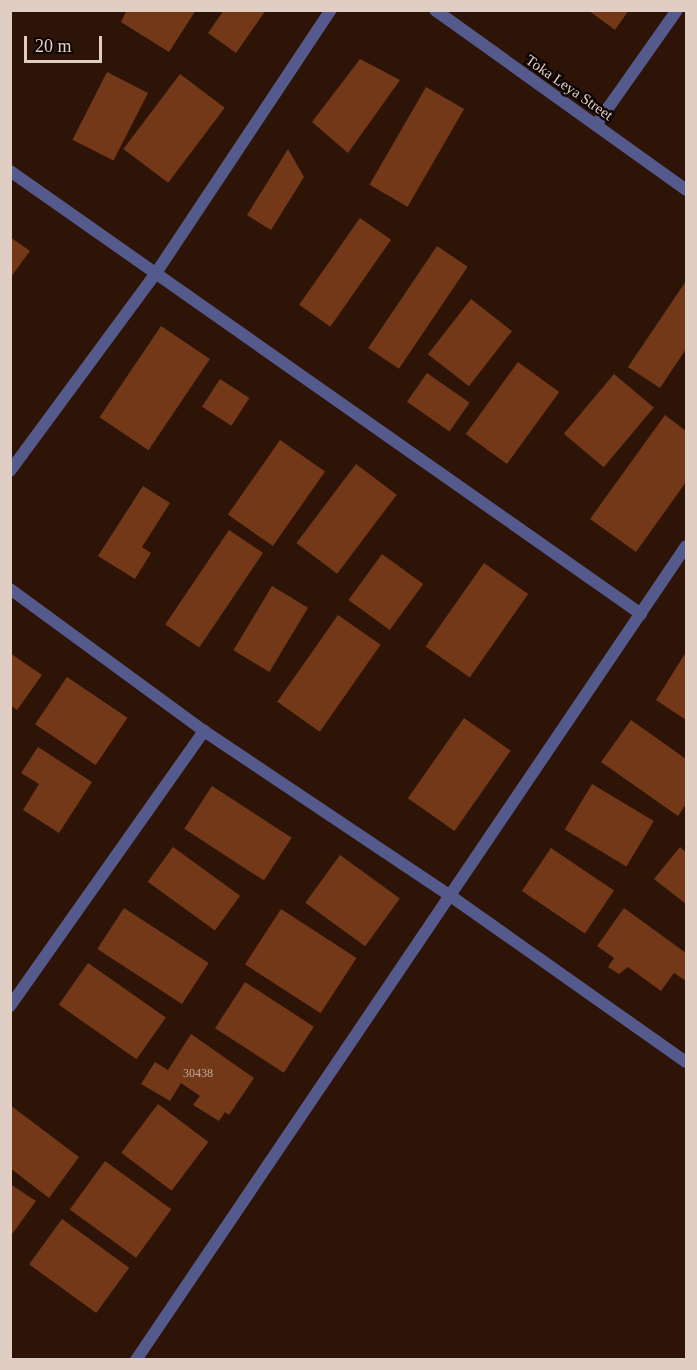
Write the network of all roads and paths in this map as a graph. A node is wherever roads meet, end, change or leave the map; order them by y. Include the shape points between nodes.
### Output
1 (331, 10) edge
2 (435, 10) edge
3 (677, 10) edge
4 (596, 125) junction
5 (10, 171) edge
6 (687, 190) edge
7 (156, 273) junction
8 (10, 471) edge
9 (687, 546) edge
10 (10, 590) edge
11 (641, 614) junction
12 (204, 731) junction
13 (452, 897) junction
14 (10, 1006) edge
15 (687, 1062) edge
16 (136, 1359) edge

1 - 7 street
2 - 4 street, Toka Leya Street
3 - 4 street
4 - 6 street, Toka Leya Street
5 - 7 street
7 - 8 street
7 - 11 street
9 - 11 street
10 - 12 street
11 - 13 street
12 - 13 street
12 - 14 street
13 - 15 street
13 - 16 street

